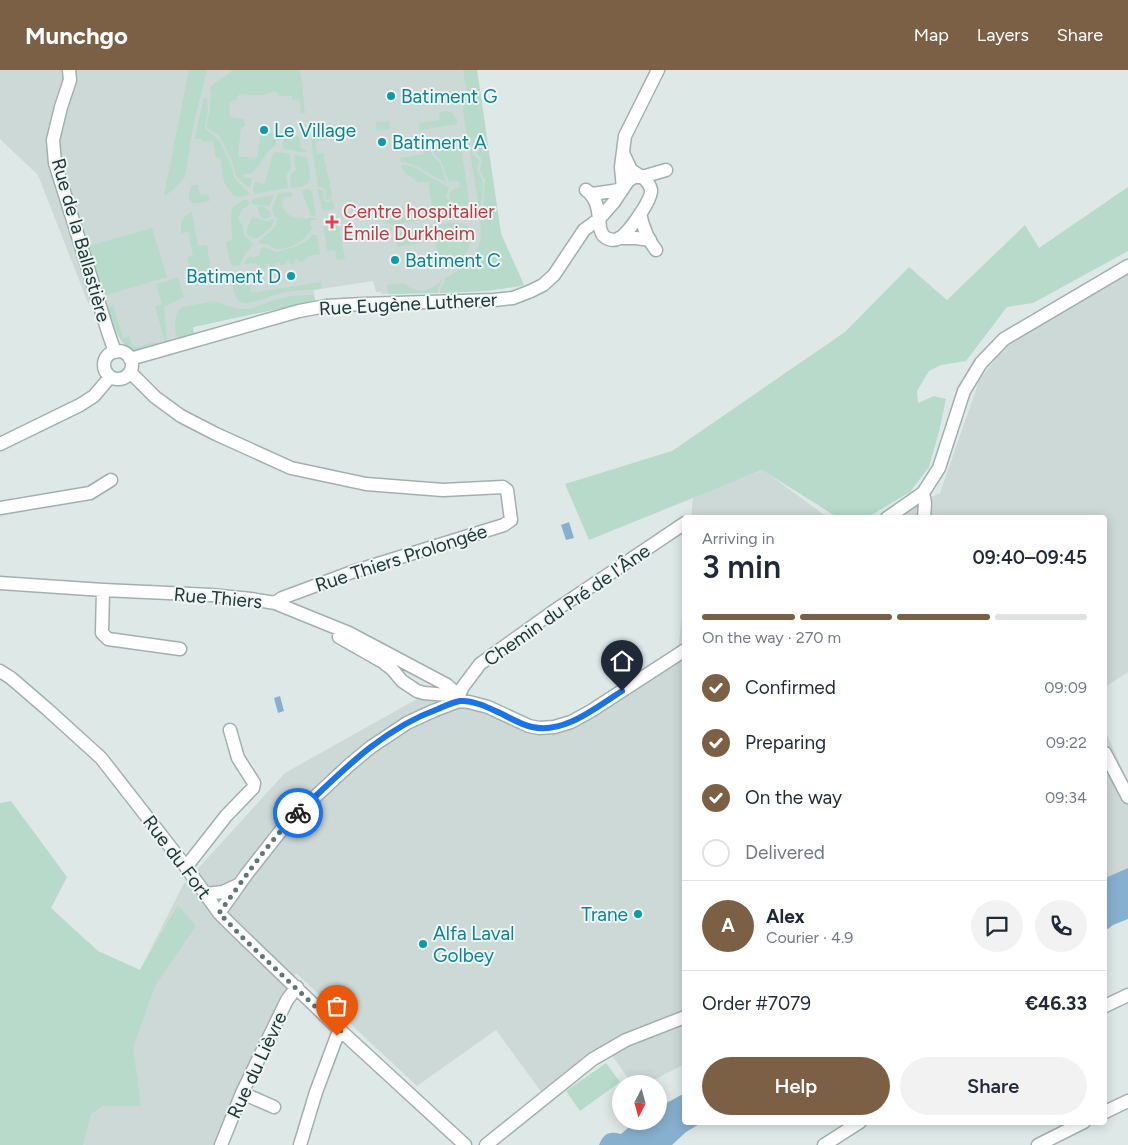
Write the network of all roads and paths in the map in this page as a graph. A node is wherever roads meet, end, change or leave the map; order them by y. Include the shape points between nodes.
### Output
1 (69, 70) edge
2 (658, 70) edge
3 (623, 154) junction
4 (642, 177) junction
5 (623, 189) junction
6 (651, 191) junction
7 (640, 214) junction
8 (599, 219) junction
9 (614, 238) junction
10 (577, 240) junction
11 (1128, 266) edge
12 (115, 352) junction
13 (130, 365) junction
14 (110, 377) junction
15 (0, 444) edge
16 (110, 480) dead end
17 (923, 493) junction
18 (0, 508) edge
19 (892, 515) edge
20 (924, 515) edge
21 (682, 525) edge
22 (0, 584) edge
23 (103, 590) junction
24 (275, 603) junction
25 (329, 624) junction
26 (180, 649) dead end
27 (682, 652) edge
28 (0, 671) edge
29 (459, 698) junction
30 (230, 730) dead end
31 (1107, 757) edge
32 (1128, 797) edge
33 (186, 867) junction
34 (240, 883) junction
35 (206, 894) junction
36 (219, 913) junction
37 (297, 987) junction
38 (1128, 995) edge
39 (1107, 1005) edge
40 (682, 1018) edge
41 (341, 1031) junction
42 (242, 1093) junction
43 (1128, 1100) edge
44 (274, 1107) dead end
45 (1107, 1111) edge
46 (855, 1125) edge
47 (1078, 1125) edge
48 (221, 1145) edge
49 (300, 1145) edge
50 (465, 1145) edge
51 (486, 1145) edge
52 (824, 1145) edge
53 (1038, 1145) edge

1 - 12 street, Rue de la Ballastière via 70,80 53,140 55,163
2 - 3 street via 624,136
3 - 4 street via 631,170
3 - 5 street
4 - 5 street via 634,177
4 - 6 street
4 - 6 street via 668,169
5 - 8 street, Rue Eugène Lutherer
5 - 8 street via 589,192 598,208
6 - 7 street
7 - 9 street
7 - 9 street via 653,245 636,238
8 - 9 street via 602,234
8 - 10 street, Rue Eugène Lutherer
9 - 10 street via 588,236
10 - 13 street, Rue Eugène Lutherer via 543,285 513,298 326,306 299,311
11 - 17 street via 1004,339 981,363 964,391 939,468
12 - 13 street via 124,353
12 - 14 street via 105,360 105,369
13 - 14 street via 123,378
13 - 24 street, Rue Thiers Prolongée via 155,397 181,416 291,468 366,484 442,490 503,487 507,490 511,520 504,525 352,572
14 - 15 street via 94,396 80,405
16 - 18 street via 90,493
17 - 19 street
17 - 20 street
21 - 29 street, Chemin du Pré de l'Âne via 480,664 462,688
22 - 23 street, Rue Thiers
23 - 24 street, Rue Thiers via 211,595
23 - 26 street via 102,633 108,639
24 - 25 street, Rue Thiers
25 - 29 street, Rue Thiers via 447,685
25 - 29 street, Rue Thiers via 330,630 384,662 417,691
27 - 29 street via 591,711 554,727 529,726
28 - 33 street, Rue du Fort via 101,758
29 - 34 street via 408,723 370,747 286,824
30 - 33 street via 238,758 254,783
31 - 32 street
33 - 35 street, Rue du Fort
34 - 35 street via 223,892
34 - 36 street
35 - 36 street, Rue du Fort
36 - 37 street, Rue du Fort
37 - 41 street, Rue du Fort
37 - 42 street, Rue du Lièvre via 287,1000
38 - 39 street
40 - 51 street via 626,1040 593,1059
41 - 49 street via 316,1092
41 - 50 street, Rue du Fort
42 - 44 street
42 - 48 street, Rue du Lièvre
43 - 45 street
46 - 52 street
47 - 53 street

